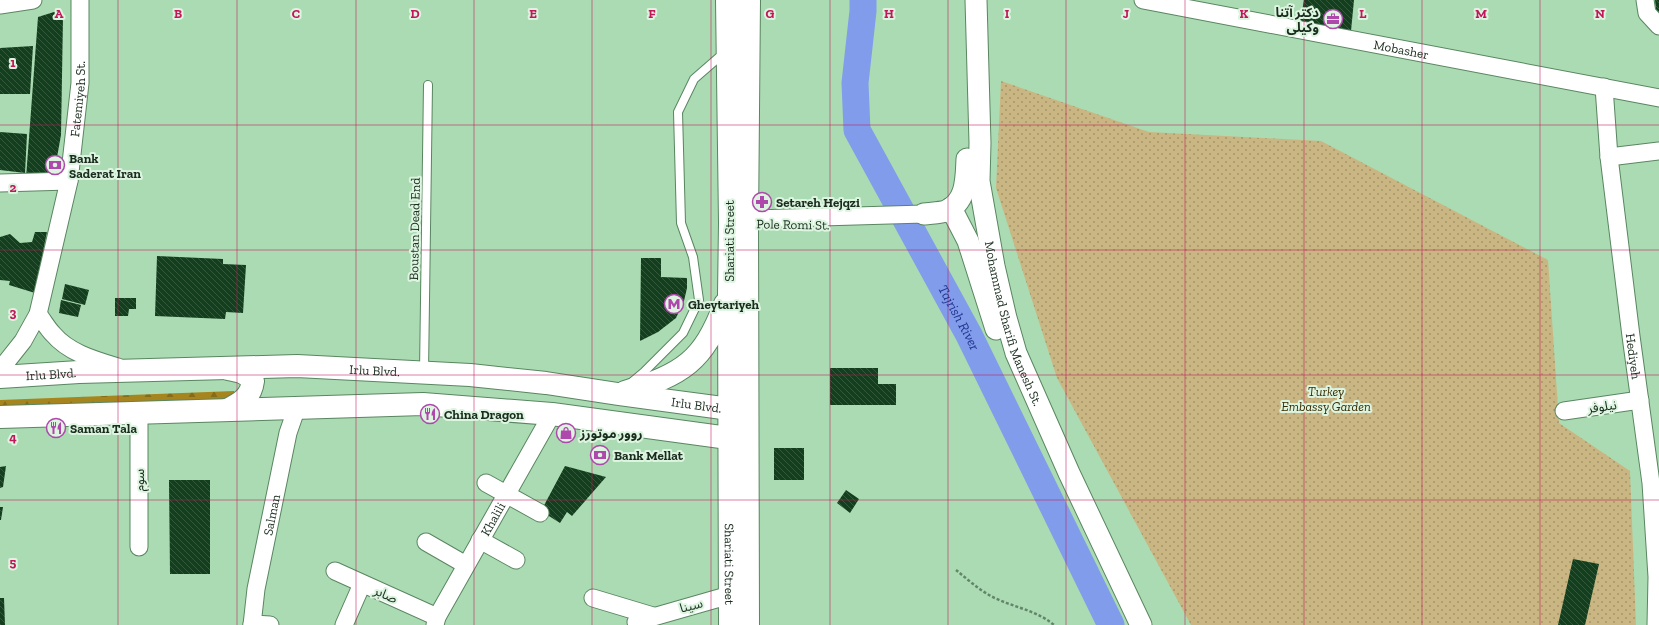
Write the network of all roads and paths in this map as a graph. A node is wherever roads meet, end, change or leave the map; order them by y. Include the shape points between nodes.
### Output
1 (33, 0) edge
2 (80, 0) edge
3 (727, 0) edge
4 (750, 0) edge
5 (966, 0) edge
6 (976, 0) edge
7 (1143, 0) edge
8 (1645, 0) edge
9 (0, 5) edge
10 (1659, 26) edge
11 (727, 50) junction
12 (428, 85) dead end
13 (1604, 87) junction
14 (1659, 98) edge
15 (1659, 151) edge
16 (1609, 157) junction
17 (69, 182) junction
18 (0, 183) edge
19 (973, 183) junction
20 (954, 214) junction
21 (923, 219) joint
22 (747, 222) junction
23 (729, 295) junction
24 (38, 314) junction
25 (224, 368) junction
26 (0, 370) edge
27 (128, 370) junction
28 (424, 373) junction
29 (0, 378) edge
30 (618, 394) junction
31 (1640, 400) junction
32 (297, 407) junction
33 (738, 409) junction
34 (227, 410) junction
35 (139, 412) junction
36 (1564, 412) dead end
37 (552, 414) junction
38 (0, 417) edge
39 (738, 437) junction
40 (1654, 465) edge
41 (486, 483) dead end
42 (506, 494) junction
43 (540, 513) dead end
44 (480, 540) junction
45 (426, 542) dead end
46 (139, 547) dead end
47 (516, 560) dead end
48 (466, 565) junction
49 (956, 570) dead end
50 (335, 571) dead end
51 (1658, 577) edge
52 (362, 584) junction
53 (730, 595) junction
54 (593, 598) dead end
55 (653, 616) junction
56 (436, 621) edge
57 (636, 622) dead end
58 (252, 624) edge
59 (270, 625) edge
60 (344, 625) edge
61 (730, 625) edge
62 (748, 625) edge
63 (1054, 625) edge
64 (1128, 625) edge
65 (1141, 625) edge
66 (1656, 625) edge

1 - 9 street
2 - 17 street, Fatemiyeh St. via 80,83
3 - 11 main road, Shariati Street
4 - 22 main road, Shariati Street
5 - 19 street, Mohammad Sharifi Manesh St. via 968,146
6 - 19 street, Mohammad Sharifi Manesh St. via 980,143
7 - 13 street, Mobasher
8 - 10 street via 1648,13
11 - 23 main road, Shariati Street
11 - 30 lane via 694,79 678,112 681,223 693,257 699,300 683,333
12 - 28 lane, Boustan Dead End
13 - 14 street, Mobasher
13 - 16 street, Hediyeh
15 - 16 street
16 - 31 street, Hediyeh
17 - 18 street
17 - 24 street, Fatemiyeh St.
19 - 20 street via 970,205
19 - 65 street, Mohammad Sharifi Manesh St. via 1016,353
20 - 21 street, Pole Romi St.
20 - 64 street, Mohammad Sharifi Manesh St. via 968,240 996,331
21 - 22 street, Pole Romi St. via 754,224
22 - 33 main road, Shariati Street
23 - 30 main road via 716,327 695,359 656,382
23 - 33 main road, Shariati Street
24 - 26 street, Fatemiyeh St. via 23,341
24 - 27 street via 68,348 90,359
25 - 27 main road, Irlu Blvd.
25 - 28 main road, Irlu Blvd. via 297,366
25 - 34 main road via 248,374 253,381 249,396
27 - 29 main road, Irlu Blvd.
28 - 30 main road, Irlu Blvd. via 546,383
30 - 33 main road, Irlu Blvd.
31 - 36 street, نیلوفر
31 - 40 street, Hediyeh
32 - 34 main road
32 - 37 main road via 423,404
32 - 58 street, Salman via 288,433 256,589
33 - 39 main road, Shariati Street
34 - 35 main road
35 - 38 main road
35 - 46 street, سوم
37 - 39 main road
37 - 42 street, Khalili
39 - 53 main road, Shariati Street
39 - 62 main road, Shariati Street
40 - 51 street, Hediyeh
41 - 42 street
42 - 43 street
42 - 44 street, Khalili
44 - 47 street
44 - 48 street, Khalili
45 - 48 street
48 - 56 street, Khalili
49 - 63 path via 988,594 1036,613
50 - 52 street, صابر
51 - 66 street, Hediyeh
52 - 56 street, صابر
52 - 60 street
53 - 55 street, سینا
53 - 61 main road, Shariati Street
54 - 55 street
55 - 57 street, سینا
58 - 59 street

